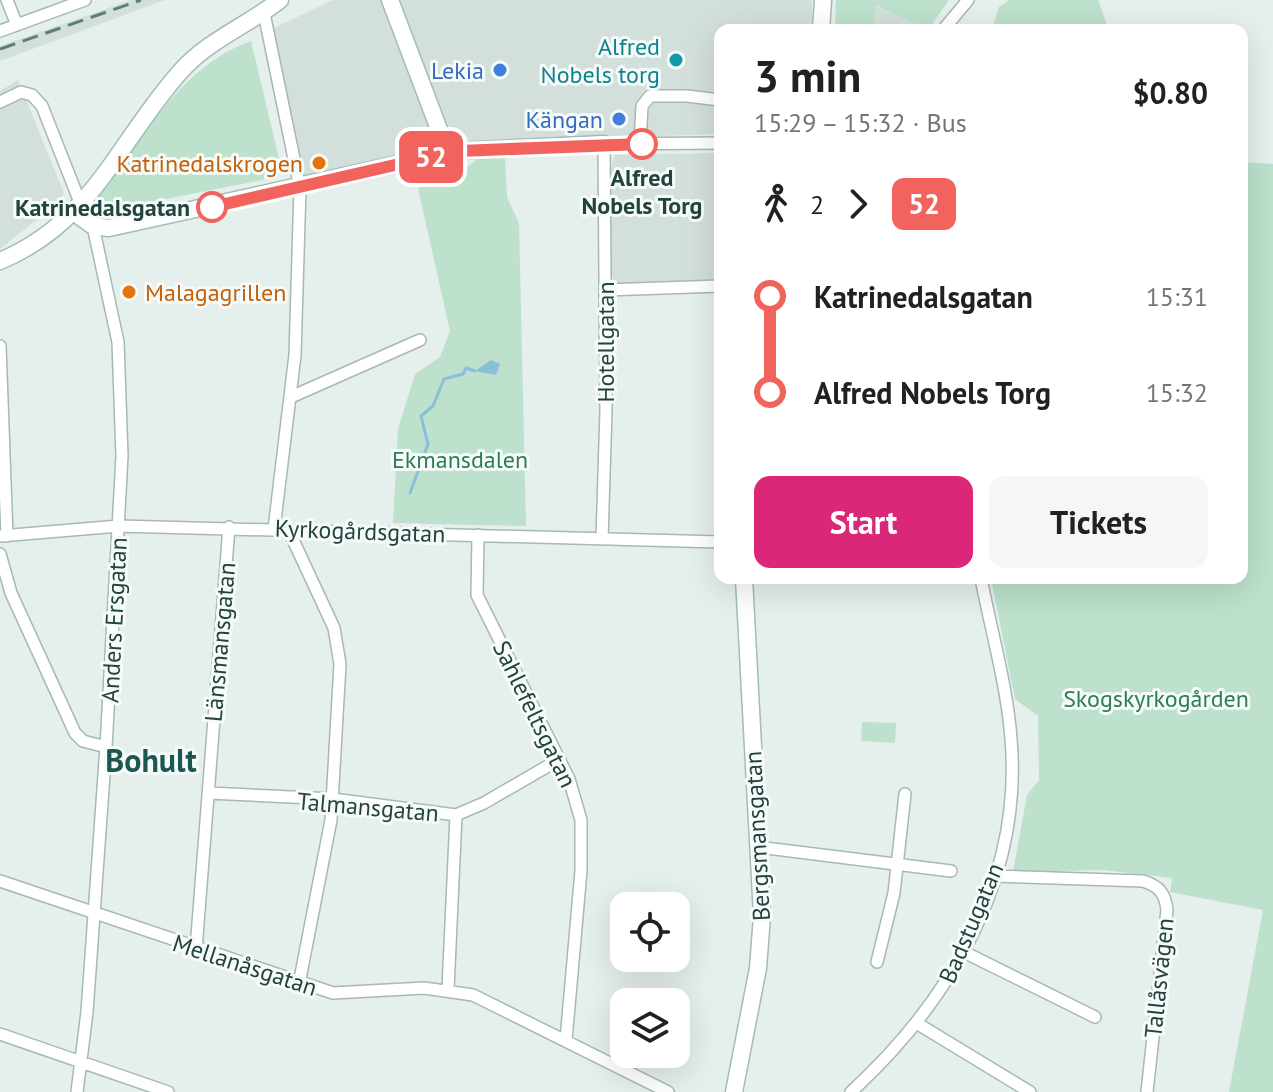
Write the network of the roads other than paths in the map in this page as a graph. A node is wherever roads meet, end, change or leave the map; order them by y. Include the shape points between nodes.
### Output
1 (7, 0) edge
2 (85, 0) edge
3 (280, 0) edge
4 (289, 0) edge
5 (390, 0) edge
6 (823, 0) edge
7 (968, 0) edge
8 (264, 13) junction
9 (821, 24) edge
10 (948, 24) edge
11 (17, 25) junction
12 (0, 31) edge
13 (714, 99) edge
14 (0, 102) edge
15 (443, 140) junction
16 (714, 143) edge
17 (604, 144) junction
18 (640, 144) junction
19 (459, 151) junction
20 (434, 156) junction
21 (300, 188) junction
22 (78, 209) junction
23 (93, 226) junction
24 (0, 261) edge
25 (714, 286) edge
26 (605, 290) junction
27 (420, 340) dead end
28 (0, 346) edge
29 (291, 397) junction
30 (119, 526) junction
31 (229, 527) junction
32 (274, 529) junction
33 (288, 529) junction
34 (478, 535) junction
35 (4, 536) edge
36 (602, 539) junction
37 (714, 542) edge
38 (1, 562) edge
39 (744, 584) edge
40 (982, 584) edge
41 (106, 747) junction
42 (560, 759) junction
43 (209, 793) junction
44 (905, 794) dead end
45 (333, 799) junction
46 (456, 815) junction
47 (758, 847) junction
48 (897, 862) junction
49 (951, 871) dead end
50 (994, 876) junction
51 (0, 881) edge
52 (94, 914) junction
53 (196, 949) junction
54 (964, 952) junction
55 (877, 962) dead end
56 (299, 984) junction
57 (448, 989) junction
58 (1095, 1017) dead end
59 (918, 1024) junction
60 (0, 1034) edge
61 (566, 1040) junction
62 (81, 1063) junction
63 (77, 1092) edge
64 (168, 1092) edge
65 (668, 1092) edge
66 (734, 1092) edge
67 (851, 1092) edge
68 (1030, 1092) edge
69 (1147, 1092) edge

1 - 11 street
2 - 11 street
3 - 8 street
4 - 8 street
5 - 15 street
6 - 9 street
7 - 10 street
8 - 21 street
8 - 22 street via 211,45 180,72
11 - 12 street
13 - 18 street via 650,96 642,106
14 - 22 street via 21,92 42,106
15 - 19 street via 455,143
15 - 20 street via 436,144
16 - 18 street
17 - 18 street
17 - 19 street
17 - 26 street, Hotellgatan
19 - 20 street via 447,166
20 - 21 street
21 - 23 street via 109,228
21 - 29 street
22 - 23 street
22 - 24 street via 55,231
23 - 30 street, Anders Ersgatan via 118,342
25 - 26 street
26 - 36 street, Hotellgatan
27 - 29 street
28 - 35 street
29 - 32 street
30 - 31 street, Kyrkogårdsgatan
30 - 35 street, Kyrkogårdsgatan
30 - 41 street, Anders Ersgatan
31 - 32 street, Kyrkogårdsgatan
31 - 43 street, Länsmansgatan
32 - 33 street, Kyrkogårdsgatan
33 - 34 street, Kyrkogårdsgatan
33 - 45 street via 326,607 338,647
34 - 36 street, Kyrkogårdsgatan
34 - 42 street, Sahlefeltsgatan via 477,595
36 - 37 street, Kyrkogårdsgatan
38 - 41 street via 75,733
39 - 47 street, Bergsmansgatan
40 - 50 street, Badstugatan via 1008,712 1013,772 1005,840
41 - 52 street, Anders Ersgatan
42 - 46 street, Talmansgatan
42 - 61 street, Sahlefeltsgatan via 576,798 583,841
43 - 45 street, Talmansgatan
43 - 53 street, Länsmansgatan
44 - 48 street
45 - 46 street, Talmansgatan
45 - 56 street
46 - 57 street
47 - 48 street
47 - 66 street, Bergsmansgatan via 761,944
48 - 49 street
48 - 55 street
50 - 54 street, Badstugatan
50 - 69 street, Tallåsvägen via 1143,881 1156,885 1165,896
51 - 52 street, Mellanåsgatan
52 - 53 street, Mellanåsgatan
52 - 62 street, Anders Ersgatan
53 - 56 street, Mellanåsgatan
54 - 58 street
54 - 59 street, Badstugatan
56 - 57 street, Mellanåsgatan via 333,993
57 - 61 street, Mellanåsgatan via 490,1002
59 - 67 street, Badstugatan
59 - 68 street
60 - 62 street
61 - 65 street, Mellanåsgatan
62 - 63 street, Anders Ersgatan
62 - 64 street

